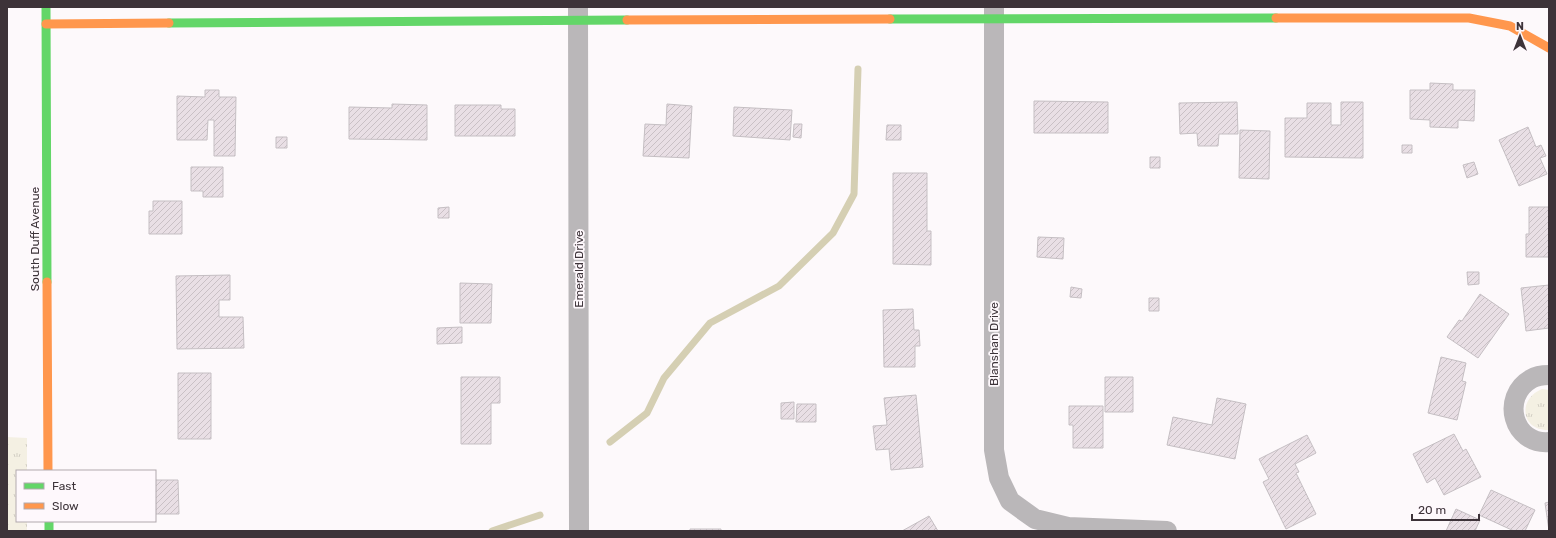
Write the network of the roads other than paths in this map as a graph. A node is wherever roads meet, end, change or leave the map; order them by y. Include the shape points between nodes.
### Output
1 (46, 7) edge
2 (578, 14) edge
3 (994, 14) edge
4 (46, 24) junction
5 (1549, 48) edge
6 (1549, 375) edge
7 (1549, 442) edge
8 (48, 470) edge
9 (580, 531) edge
10 (1166, 531) edge

1 - 4 street, South Duff Avenue
2 - 3 street
2 - 4 street
2 - 9 street, Emerald Drive
3 - 5 street via 1469,18 1510,26
3 - 10 street, Blanshan Drive via 994,450 999,478 1010,501 1035,519 1068,527
4 - 8 street, South Duff Avenue
6 - 7 street via 1524,383 1513,402 1513,414 1524,434 1533,440

